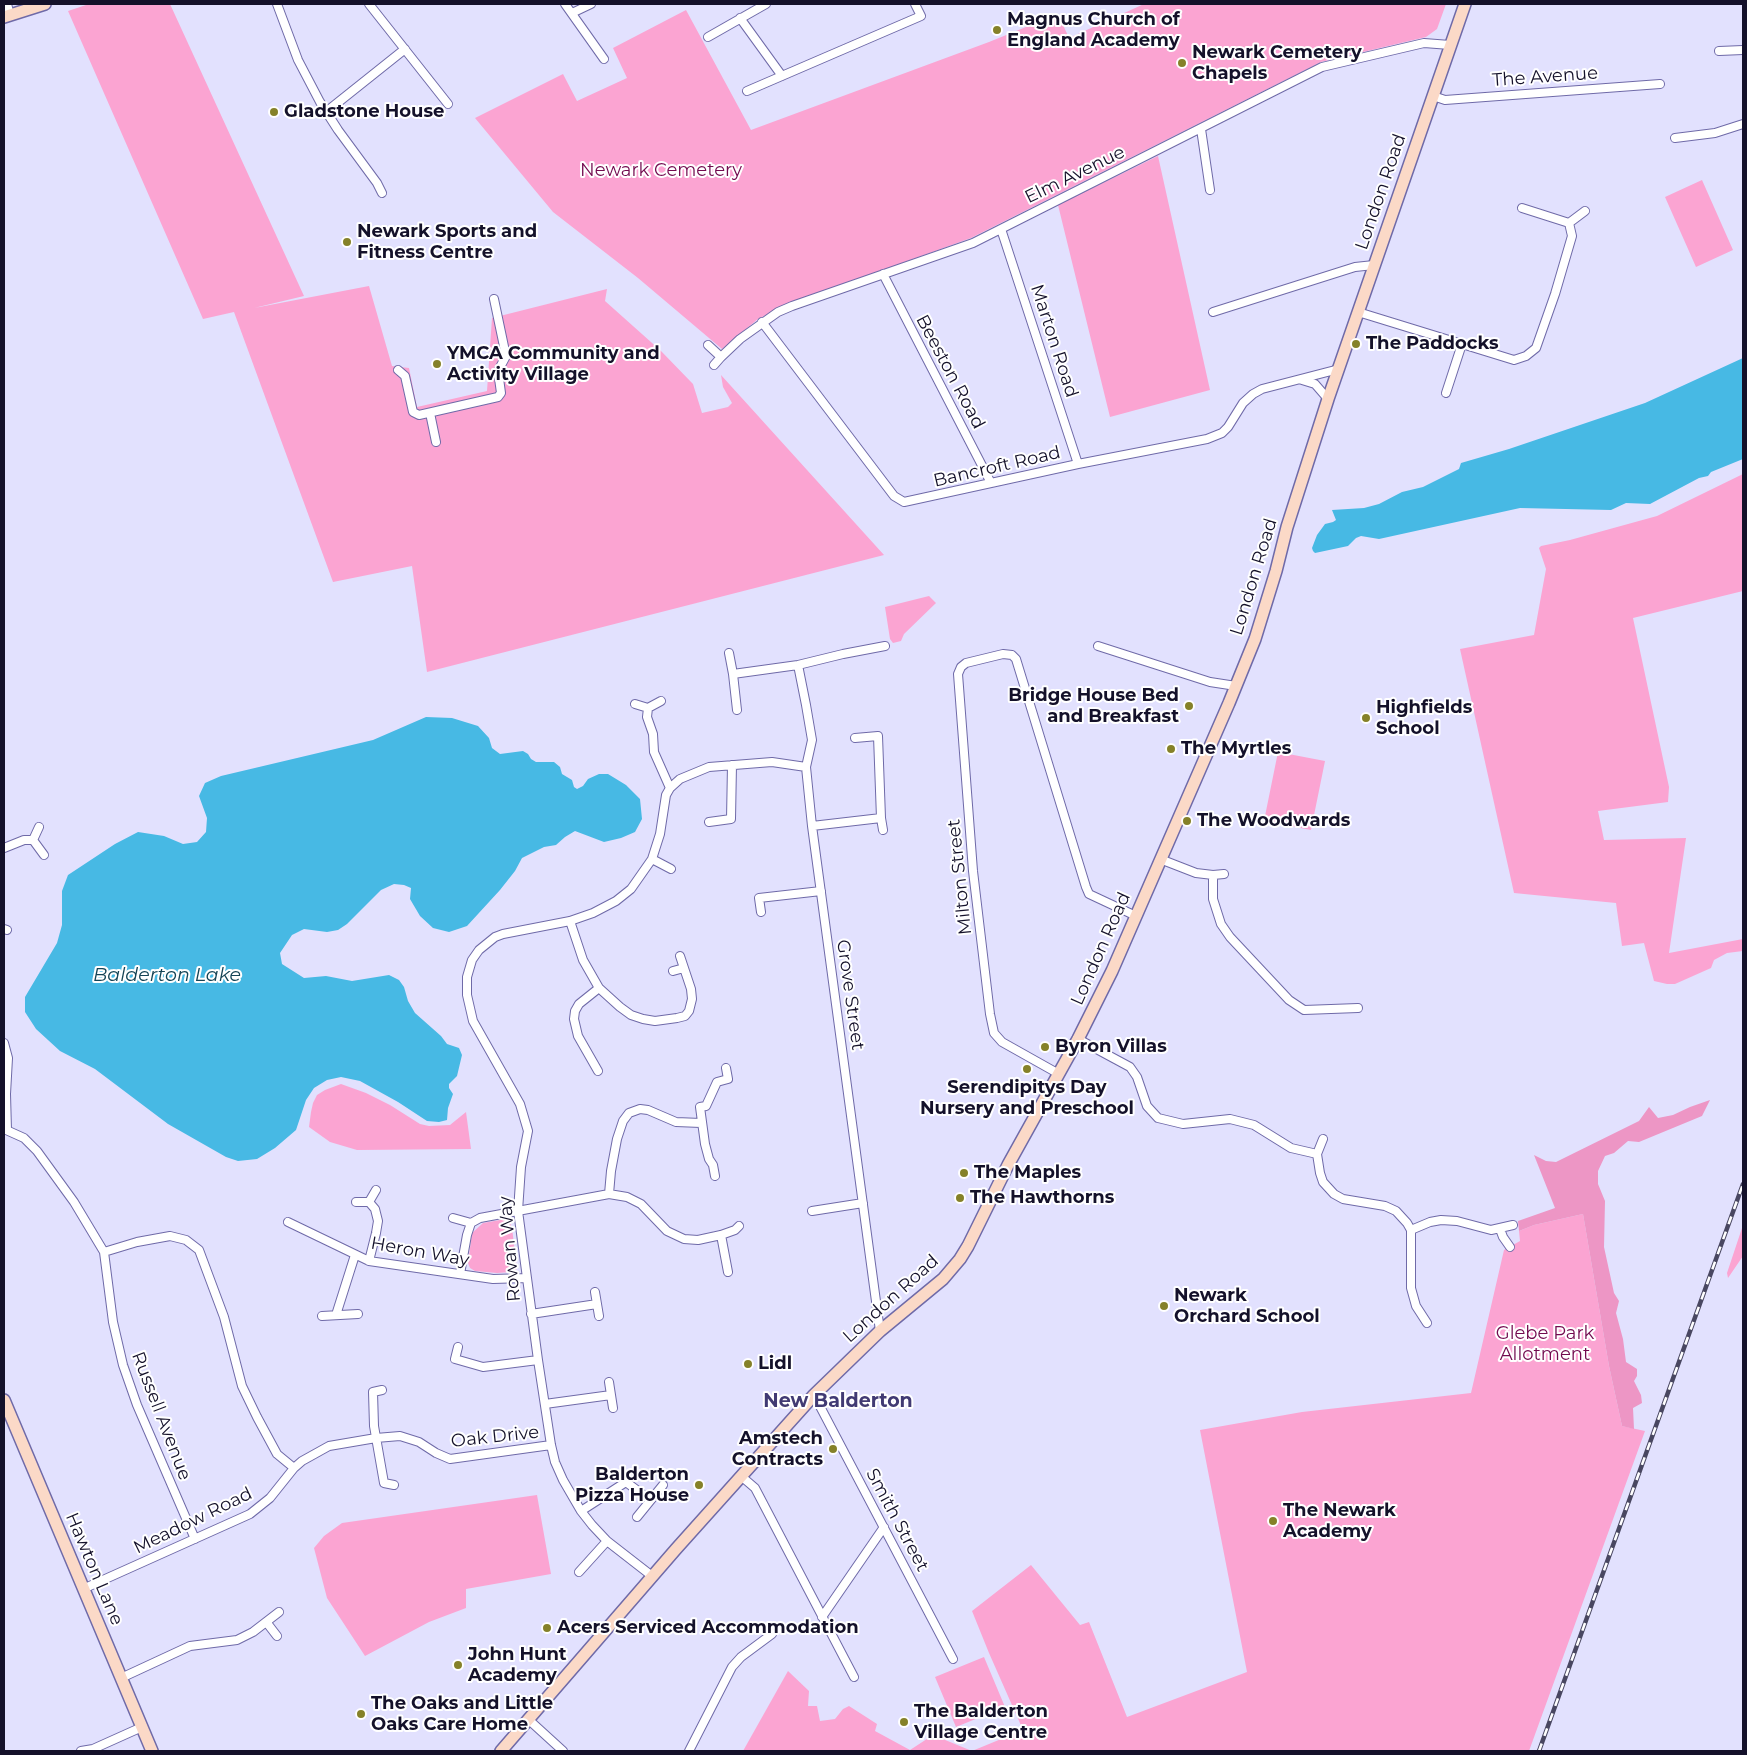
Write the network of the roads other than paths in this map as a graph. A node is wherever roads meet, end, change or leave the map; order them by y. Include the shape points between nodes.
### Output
1 (45, 4) edge
2 (277, 4) edge
3 (368, 4) edge
4 (565, 4) edge
5 (590, 4) edge
6 (766, 4) edge
7 (915, 4) edge
8 (1465, 4) edge
9 (7, 12) edge
10 (572, 13) junction
11 (740, 18) junction
12 (708, 37) dead end
13 (1450, 45) junction
14 (404, 49) junction
15 (1743, 50) edge
16 (1719, 51) dead end
17 (604, 59) dead end
18 (782, 76) junction
19 (1660, 84) dead end
20 (747, 90) dead end
21 (1433, 96) junction
22 (448, 104) dead end
23 (326, 112) junction
24 (1743, 124) edge
25 (1201, 129) junction
26 (1675, 138) dead end
27 (1210, 190) dead end
28 (382, 192) dead end
29 (1522, 208) dead end
30 (1585, 211) dead end
31 (1569, 224) junction
32 (1001, 229) junction
33 (1374, 264) junction
34 (883, 274) junction
35 (494, 299) dead end
36 (1213, 312) dead end
37 (1358, 312) junction
38 (762, 322) junction
39 (1462, 344) junction
40 (708, 345) dead end
41 (721, 357) junction
42 (714, 365) dead end
43 (1339, 369) junction
44 (398, 370) dead end
45 (1302, 380) junction
46 (1446, 393) dead end
47 (1328, 399) junction
48 (430, 413) junction
49 (436, 442) dead end
50 (1078, 464) junction
51 (991, 483) junction
52 (885, 646) dead end
53 (1098, 646) dead end
54 (729, 653) dead end
55 (798, 665) junction
56 (733, 674) junction
57 (1236, 686) junction
58 (661, 701) dead end
59 (635, 704) dead end
60 (648, 708) junction
61 (737, 710) dead end
62 (854, 738) dead end
63 (732, 765) junction
64 (806, 768) junction
65 (670, 788) junction
66 (881, 818) junction
67 (709, 822) dead end
68 (812, 826) junction
69 (39, 827) dead end
70 (883, 830) dead end
71 (33, 840) junction
72 (4, 848) edge
73 (44, 855) dead end
74 (652, 859) junction
75 (1160, 859) junction
76 (671, 870) dead end
77 (1224, 874) dead end
78 (1213, 875) junction
79 (821, 891) junction
80 (761, 912) dead end
81 (1136, 916) junction
82 (570, 921) junction
83 (680, 956) dead end
84 (684, 968) junction
85 (673, 971) dead end
86 (599, 988) junction
87 (1358, 1008) dead end
88 (1078, 1040) junction
89 (4, 1043) edge
90 (726, 1068) dead end
91 (598, 1071) dead end
92 (1059, 1074) junction
93 (701, 1123) junction
94 (6, 1130) edge
95 (1323, 1139) dead end
96 (1317, 1154) junction
97 (715, 1176) dead end
98 (376, 1190) dead end
99 (609, 1194) junction
100 (356, 1202) dead end
101 (370, 1202) junction
102 (863, 1203) junction
103 (518, 1211) junction
104 (812, 1211) dead end
105 (453, 1218) dead end
106 (288, 1222) dead end
107 (471, 1223) junction
108 (1513, 1225) dead end
109 (739, 1226) dead end
110 (1500, 1229) junction
111 (1410, 1230) junction
112 (721, 1235) junction
113 (1510, 1247) dead end
114 (104, 1252) junction
115 (355, 1255) junction
116 (368, 1261) junction
117 (728, 1272) dead end
118 (460, 1274) junction
119 (526, 1278) junction
120 (595, 1292) dead end
121 (597, 1304) junction
122 (358, 1314) dead end
123 (532, 1314) junction
124 (336, 1315) junction
125 (322, 1316) dead end
126 (599, 1316) dead end
127 (1428, 1323) dead end
128 (880, 1331) junction
129 (458, 1347) dead end
130 (538, 1360) junction
131 (609, 1382) dead end
132 (365, 1388) dead end
133 (382, 1390) dead end
134 (373, 1392) junction
135 (611, 1395) junction
136 (814, 1395) junction
137 (4, 1400) edge
138 (545, 1404) junction
139 (613, 1408) dead end
140 (376, 1438) junction
141 (329, 1446) joint
142 (551, 1446) junction
143 (294, 1468) junction
144 (741, 1476) junction
145 (394, 1485) dead end
146 (663, 1485) dead end
147 (650, 1500) junction
148 (581, 1511) junction
149 (637, 1517) dead end
150 (884, 1527) junction
151 (195, 1539) junction
152 (607, 1540) junction
153 (580, 1572) dead end
154 (652, 1576) junction
155 (83, 1589) junction
156 (279, 1612) dead end
157 (822, 1617) junction
158 (267, 1623) junction
159 (772, 1634) dead end
160 (277, 1636) dead end
161 (953, 1659) dead end
162 (854, 1677) dead end
163 (121, 1678) junction
164 (529, 1720) junction
165 (142, 1728) junction
166 (81, 1751) edge
167 (152, 1751) edge
168 (501, 1751) edge
169 (563, 1751) edge
170 (689, 1751) edge

1 - 9 main road
2 - 23 street via 298,60
3 - 14 street
4 - 10 street
5 - 10 street
6 - 11 street
7 - 18 street via 921,16
8 - 13 main road, London Road
10 - 17 street
11 - 12 street
11 - 18 street
13 - 21 main road, London Road
13 - 25 street, Elm Avenue via 1424,43 1322,67
14 - 22 street
14 - 23 street
15 - 16 street
18 - 20 street
19 - 21 street, The Avenue via 1445,100
21 - 33 main road, London Road
23 - 28 street
24 - 26 street via 1716,133
25 - 27 street
25 - 32 street, Elm Avenue
29 - 31 street
30 - 31 street
31 - 39 street via 1572,236 1536,348 1514,360
32 - 34 street, Elm Avenue via 973,243
32 - 50 street, Marton Road
33 - 36 street via 1355,267
33 - 37 main road, London Road
34 - 38 street, Elm Avenue via 792,306
34 - 51 street, Beeston Road
35 - 48 street via 506,356 498,371 501,393 498,397
37 - 39 street
37 - 43 main road, London Road
38 - 41 street, Elm Avenue
38 - 51 street, Bancroft Road via 898,500 908,502
39 - 46 street
40 - 41 street
41 - 42 street, Elm Avenue
43 - 45 street, Bancroft Road
43 - 47 main road, London Road
44 - 48 street via 405,376 413,412 419,415
45 - 47 street via 1315,384
45 - 50 street, Bancroft Road via 1253,394 1243,403 1228,427 1216,436
47 - 57 main road, London Road via 1255,639
48 - 49 street
50 - 51 street, Bancroft Road
52 - 55 street
53 - 57 street via 1210,682
54 - 56 street
55 - 56 street
55 - 64 street, Grove Street via 812,740
56 - 61 street
57 - 75 main road, London Road
58 - 60 street
59 - 60 street
60 - 65 street via 654,752
62 - 66 street via 878,736
63 - 64 street via 772,762
63 - 65 street via 691,773
63 - 67 street via 731,819
64 - 68 street, Grove Street
65 - 74 street, Rowan Way
66 - 68 street
66 - 70 street
68 - 79 street, Grove Street
69 - 71 street
71 - 72 street
71 - 73 street
74 - 76 street
74 - 82 street, Rowan Way via 631,889 616,901
75 - 78 street via 1188,871
75 - 81 main road, London Road
77 - 78 street
78 - 87 street via 1213,899 1221,924 1289,1000 1304,1010
79 - 80 street via 759,898
79 - 102 street, Grove Street
81 - 88 main road, London Road
81 - 92 street, Milton Street via 1090,894 1016,659 1003,654 966,663 958,674 974,871 994,1033 1002,1042
82 - 86 street via 583,960
82 - 103 street, Rowan Way via 495,937 479,950 467,977 473,1021 520,1104 528,1131 520,1167
83 - 84 street
84 - 85 street
84 - 86 street via 692,999 686,1014 677,1018 643,1020 620,1007
86 - 91 street via 579,1004 574,1019 591,1066
88 - 92 main road, London Road
88 - 96 street via 1130,1067 1138,1077 1147,1106 1158,1118 1183,1124 1237,1120 1262,1129 1291,1148
89 - 94 street via 8,1058
90 - 93 street via 728,1079 717,1082 706,1106 700,1107
92 - 128 main road, London Road via 960,1260 943,1279
93 - 97 street
93 - 99 street via 676,1122 648,1110 629,1113 617,1139
94 - 114 street, Russell Avenue via 24,1138 43,1158
95 - 96 street
96 - 111 street via 1323,1182 1334,1194 1343,1199 1391,1208 1402,1216
98 - 101 street
99 - 103 street
99 - 112 street via 627,1197 641,1204 662,1228 677,1237 691,1241
100 - 101 street
101 - 116 street via 378,1220
102 - 104 street
102 - 128 street, Grove Street
103 - 107 street via 480,1218
103 - 119 street, Rowan Way
105 - 107 street
106 - 115 street, Heron Way
107 - 118 street
108 - 110 street
109 - 112 street
110 - 111 street via 1446,1220
110 - 113 street
111 - 127 street via 1411,1288 1416,1306
112 - 117 street
114 - 143 street via 170,1236 186,1240 199,1250 224,1317 242,1386 277,1454
114 - 151 street, Russell Avenue via 113,1322 123,1365
115 - 116 street, Heron Way
115 - 124 street
116 - 118 street, Heron Way
118 - 119 street, Heron Way via 493,1280
119 - 123 street, Rowan Way
120 - 121 street
121 - 123 street
121 - 126 street
122 - 124 street
123 - 130 street, Rowan Way
124 - 125 street
128 - 136 main road, London Road
129 - 130 street via 455,1359 483,1367
130 - 138 street, Rowan Way
131 - 135 street
132 - 134 street
133 - 134 street
134 - 140 street
135 - 138 street
135 - 139 street
136 - 144 main road, London Road
136 - 150 street, Smith Street
137 - 155 main road, Hawton Lane
138 - 142 street, Rowan Way
140 - 141 street, Oak Drive
140 - 142 street, Oak Drive via 407,1438 444,1458
140 - 145 street via 380,1486
141 - 143 street, Meadow Road
142 - 148 street, Rowan Way via 558,1471
143 - 151 street, Meadow Road via 260,1507
144 - 154 main road, London Road
144 - 157 street via 754,1488
146 - 147 street
147 - 148 street via 626,1482
147 - 149 street
148 - 152 street, Rowan Way
150 - 157 street
150 - 161 street, Smith Street
151 - 155 street, Meadow Road
152 - 153 street
152 - 154 street, Rowan Way
154 - 164 main road, London Road
155 - 163 main road, Hawton Lane
156 - 158 street
157 - 162 street
158 - 160 street
158 - 163 street via 237,1640 190,1646
159 - 170 street via 732,1667
163 - 165 main road, Hawton Lane
164 - 168 main road, London Road
164 - 169 street
165 - 166 street
165 - 167 main road, Hawton Lane

